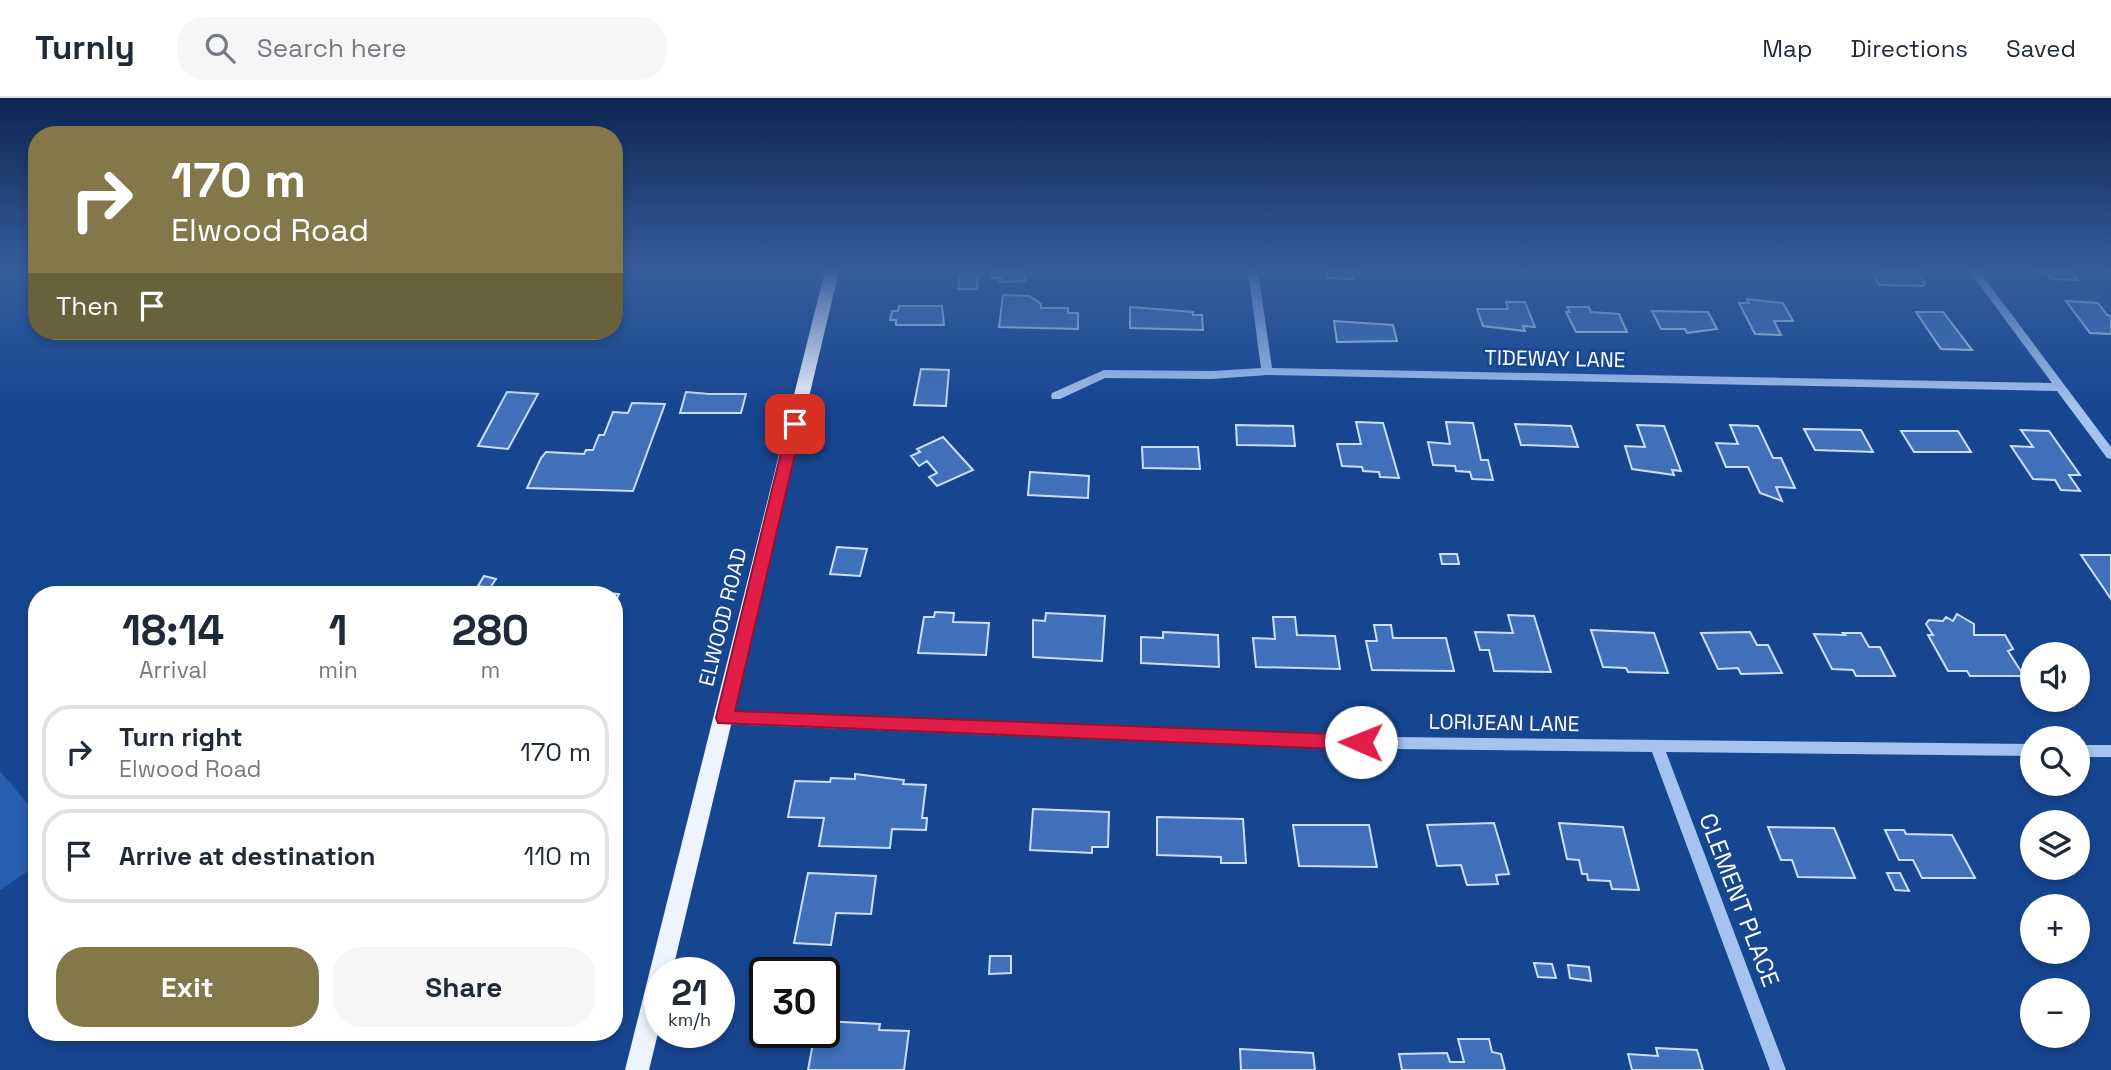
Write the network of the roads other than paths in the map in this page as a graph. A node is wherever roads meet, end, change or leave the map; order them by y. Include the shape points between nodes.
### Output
1 (821, 316) edge
2 (1259, 316) edge
3 (2008, 316) edge
4 (1267, 371) junction
5 (2060, 387) junction
6 (1056, 396) dead end
7 (2111, 455) edge
8 (724, 718) junction
9 (1657, 747) junction
10 (2020, 750) edge
11 (2090, 751) edge
12 (2111, 751) edge
13 (665, 957) edge
14 (644, 1042) edge
15 (637, 1070) edge
16 (1778, 1070) edge

1 - 8 main road, ELWOOD ROAD
2 - 4 street
3 - 5 street
4 - 5 street, TIDEWAY LANE
4 - 6 street, TIDEWAY LANE via 1104,374
5 - 7 street
8 - 9 street, LORIJEAN LANE via 1307,741
8 - 13 main road, ELWOOD ROAD
9 - 10 street, LORIJEAN LANE
9 - 16 street, CLEMENT PLACE
11 - 12 street
14 - 15 main road

